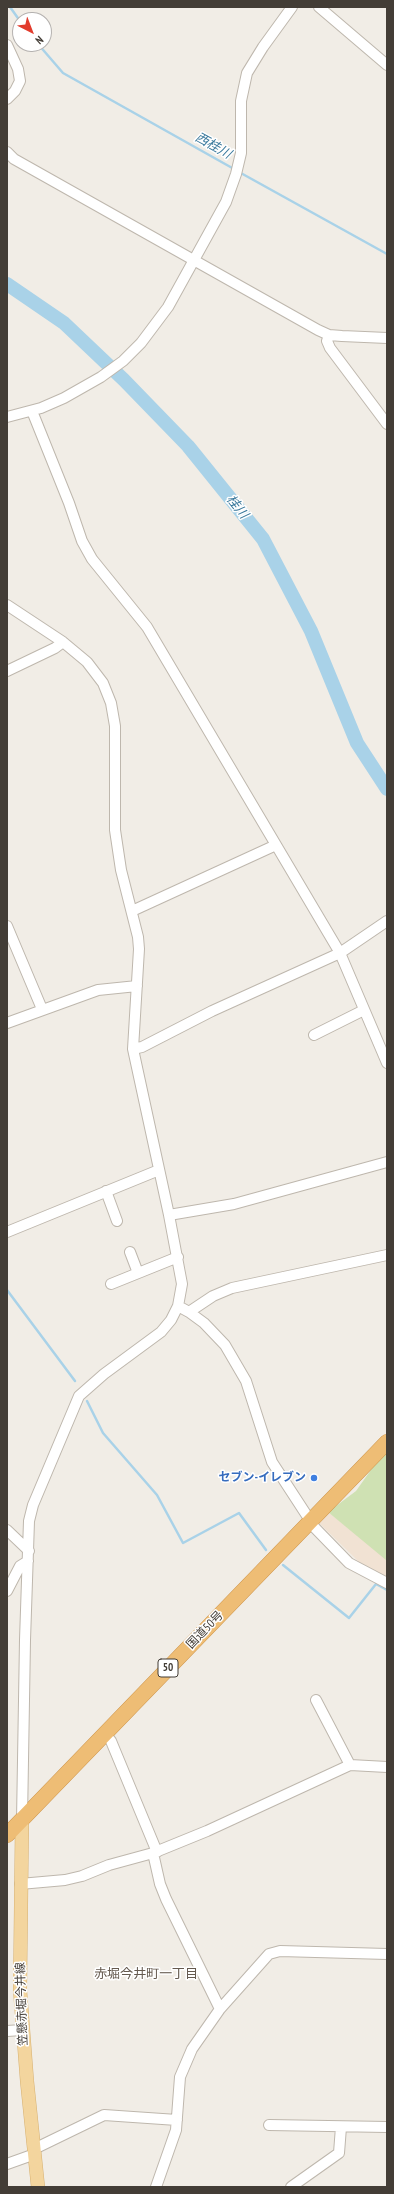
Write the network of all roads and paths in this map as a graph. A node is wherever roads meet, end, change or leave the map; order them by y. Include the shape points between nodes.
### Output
1 (292, 7) edge
2 (319, 7) edge
3 (7, 46) edge
4 (387, 64) edge
5 (7, 99) edge
6 (7, 152) edge
7 (195, 260) junction
8 (329, 335) junction
9 (387, 338) edge
10 (32, 410) junction
11 (7, 417) edge
12 (387, 424) edge
13 (7, 605) edge
14 (63, 642) junction
15 (7, 671) edge
16 (276, 845) junction
17 (132, 911) junction
18 (387, 921) edge
19 (7, 926) edge
20 (340, 953) junction
21 (137, 986) junction
22 (42, 1009) junction
23 (364, 1010) junction
24 (7, 1023) edge
25 (314, 1035) dead end
26 (134, 1049) junction
27 (387, 1063) edge
28 (387, 1162) edge
29 (159, 1170) junction
30 (106, 1191) junction
31 (169, 1215) junction
32 (117, 1221) dead end
33 (7, 1232) edge
34 (130, 1252) dead end
35 (387, 1255) edge
36 (178, 1257) junction
37 (138, 1272) junction
38 (111, 1284) dead end
39 (178, 1306) junction
40 (189, 1312) junction
41 (387, 1442) edge
42 (311, 1521) junction
43 (7, 1530) edge
44 (28, 1551) junction
45 (28, 1561) junction
46 (387, 1583) edge
47 (7, 1591) edge
48 (316, 1700) dead end
49 (105, 1734) junction
50 (350, 1765) junction
51 (387, 1767) edge
52 (22, 1820) junction
53 (7, 1835) edge
54 (155, 1852) junction
55 (20, 1884) junction
56 (387, 1954) edge
57 (220, 2010) junction
58 (22, 2030) junction
59 (7, 2031) edge
60 (178, 2120) junction
61 (269, 2126) dead end
62 (341, 2127) junction
63 (387, 2127) edge
64 (34, 2151) junction
65 (7, 2164) edge
66 (38, 2187) edge
67 (156, 2187) edge
68 (291, 2187) edge

1 - 7 street via 262,47 244,81 241,101 241,147 237,171 228,196
2 - 4 street
3 - 5 street via 18,68 20,81
6 - 7 street via 14,159
7 - 8 street
7 - 10 street via 180,289 157,323 120,363 64,398
8 - 9 street
8 - 12 street via 327,340 330,348
10 - 11 street
10 - 16 street via 82,541 92,559 147,627
13 - 14 street
14 - 15 street via 56,648
14 - 17 street via 96,672 111,703 115,726 115,830 121,870
16 - 17 street
16 - 20 street
17 - 21 street via 139,949
18 - 20 street
19 - 22 street
20 - 23 street
20 - 26 street
21 - 22 street via 103,988
21 - 26 street
22 - 24 street
23 - 25 street
23 - 27 street
26 - 29 street
28 - 31 street via 234,1204
29 - 30 street
29 - 31 street
30 - 32 street
30 - 33 street
31 - 36 street
34 - 37 street
35 - 40 street via 232,1288 213,1296
36 - 37 street
36 - 39 street via 182,1284
37 - 38 street
39 - 40 street
39 - 44 street via 161,1332 88,1387 74,1403 33,1505 29,1521
40 - 42 street via 225,1344 251,1393 272,1462
41 - 42 highway, 国道50号 / 50
42 - 46 street via 349,1563
42 - 49 highway, 国道50号 / 50
43 - 44 street
44 - 45 street
45 - 47 street via 20,1566
45 - 52 street
48 - 50 street
49 - 52 highway, 国道50号 / 50
49 - 54 street via 111,1741
50 - 51 street
50 - 54 street via 233,1820
52 - 53 highway, 国道50号 / 50
52 - 55 main road, 笠懸赤堀今井線
54 - 55 street via 109,1865 82,1876
54 - 57 street via 160,1884 166,1899
55 - 58 main road, 笠懸赤堀今井線
56 - 57 street via 272,1952
57 - 60 street via 196,2042 183,2069
58 - 59 street
58 - 64 main road, 笠懸赤堀今井線
60 - 64 street via 104,2115
60 - 67 street
61 - 62 street
62 - 63 street
62 - 68 street via 339,2153
64 - 65 street
64 - 66 main road, 笠懸赤堀今井線

